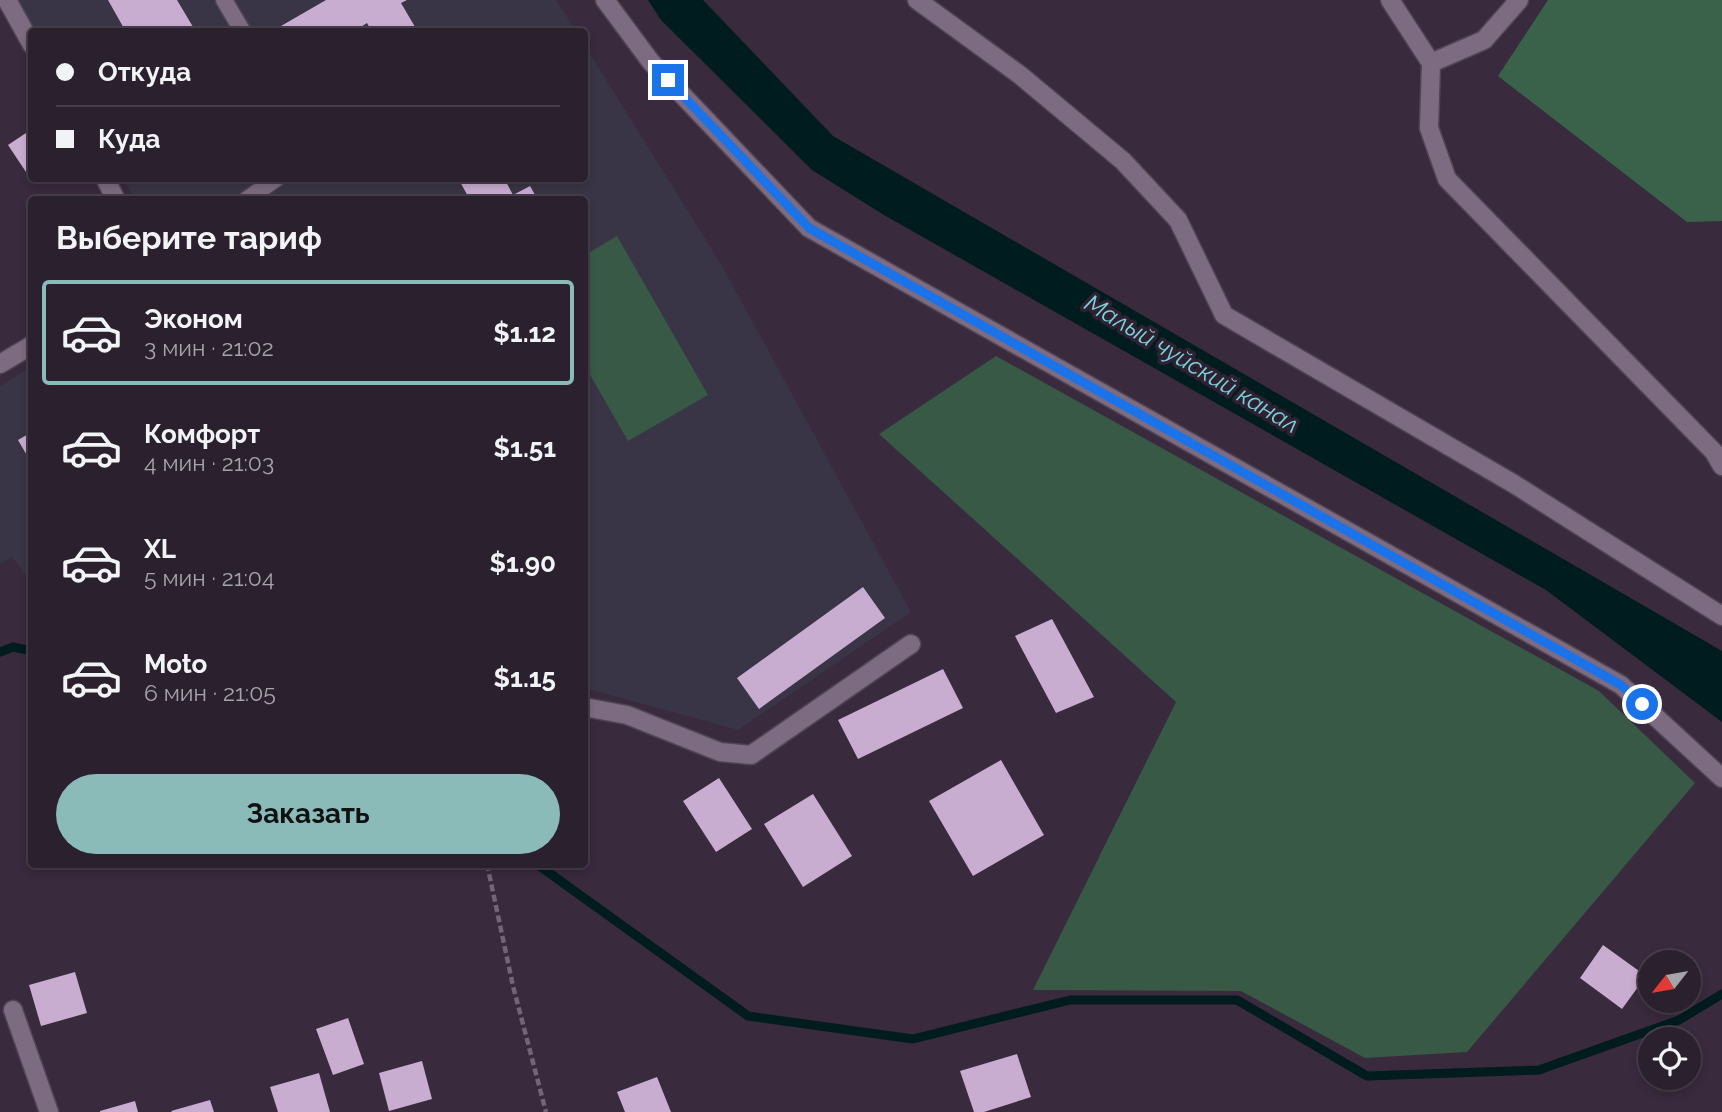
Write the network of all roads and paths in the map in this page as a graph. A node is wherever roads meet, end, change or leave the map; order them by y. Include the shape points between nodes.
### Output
1 (7, 0) edge
2 (224, 0) edge
3 (605, 0) edge
4 (917, 0) edge
5 (1390, 0) edge
6 (1519, 0) edge
7 (241, 28) edge
8 (28, 38) edge
9 (1431, 63) junction
10 (271, 182) edge
11 (252, 196) edge
12 (28, 347) edge
13 (0, 364) edge
14 (1722, 466) edge
15 (1722, 616) edge
16 (911, 644) dead end
17 (588, 709) edge
18 (1722, 778) edge
19 (488, 868) edge
20 (13, 1010) dead end
21 (48, 1112) edge
22 (546, 1112) edge

1 - 8 street
2 - 7 lane
3 - 18 street via 651,62 809,228 1621,685
4 - 15 street via 1020,75 1123,161 1178,220 1224,314 1514,484
5 - 9 street
6 - 9 street via 1483,40
9 - 14 street via 1429,128 1447,179 1714,452
10 - 11 lane
12 - 13 street
16 - 17 street via 751,755 720,752 627,715
19 - 22 path
20 - 21 street

